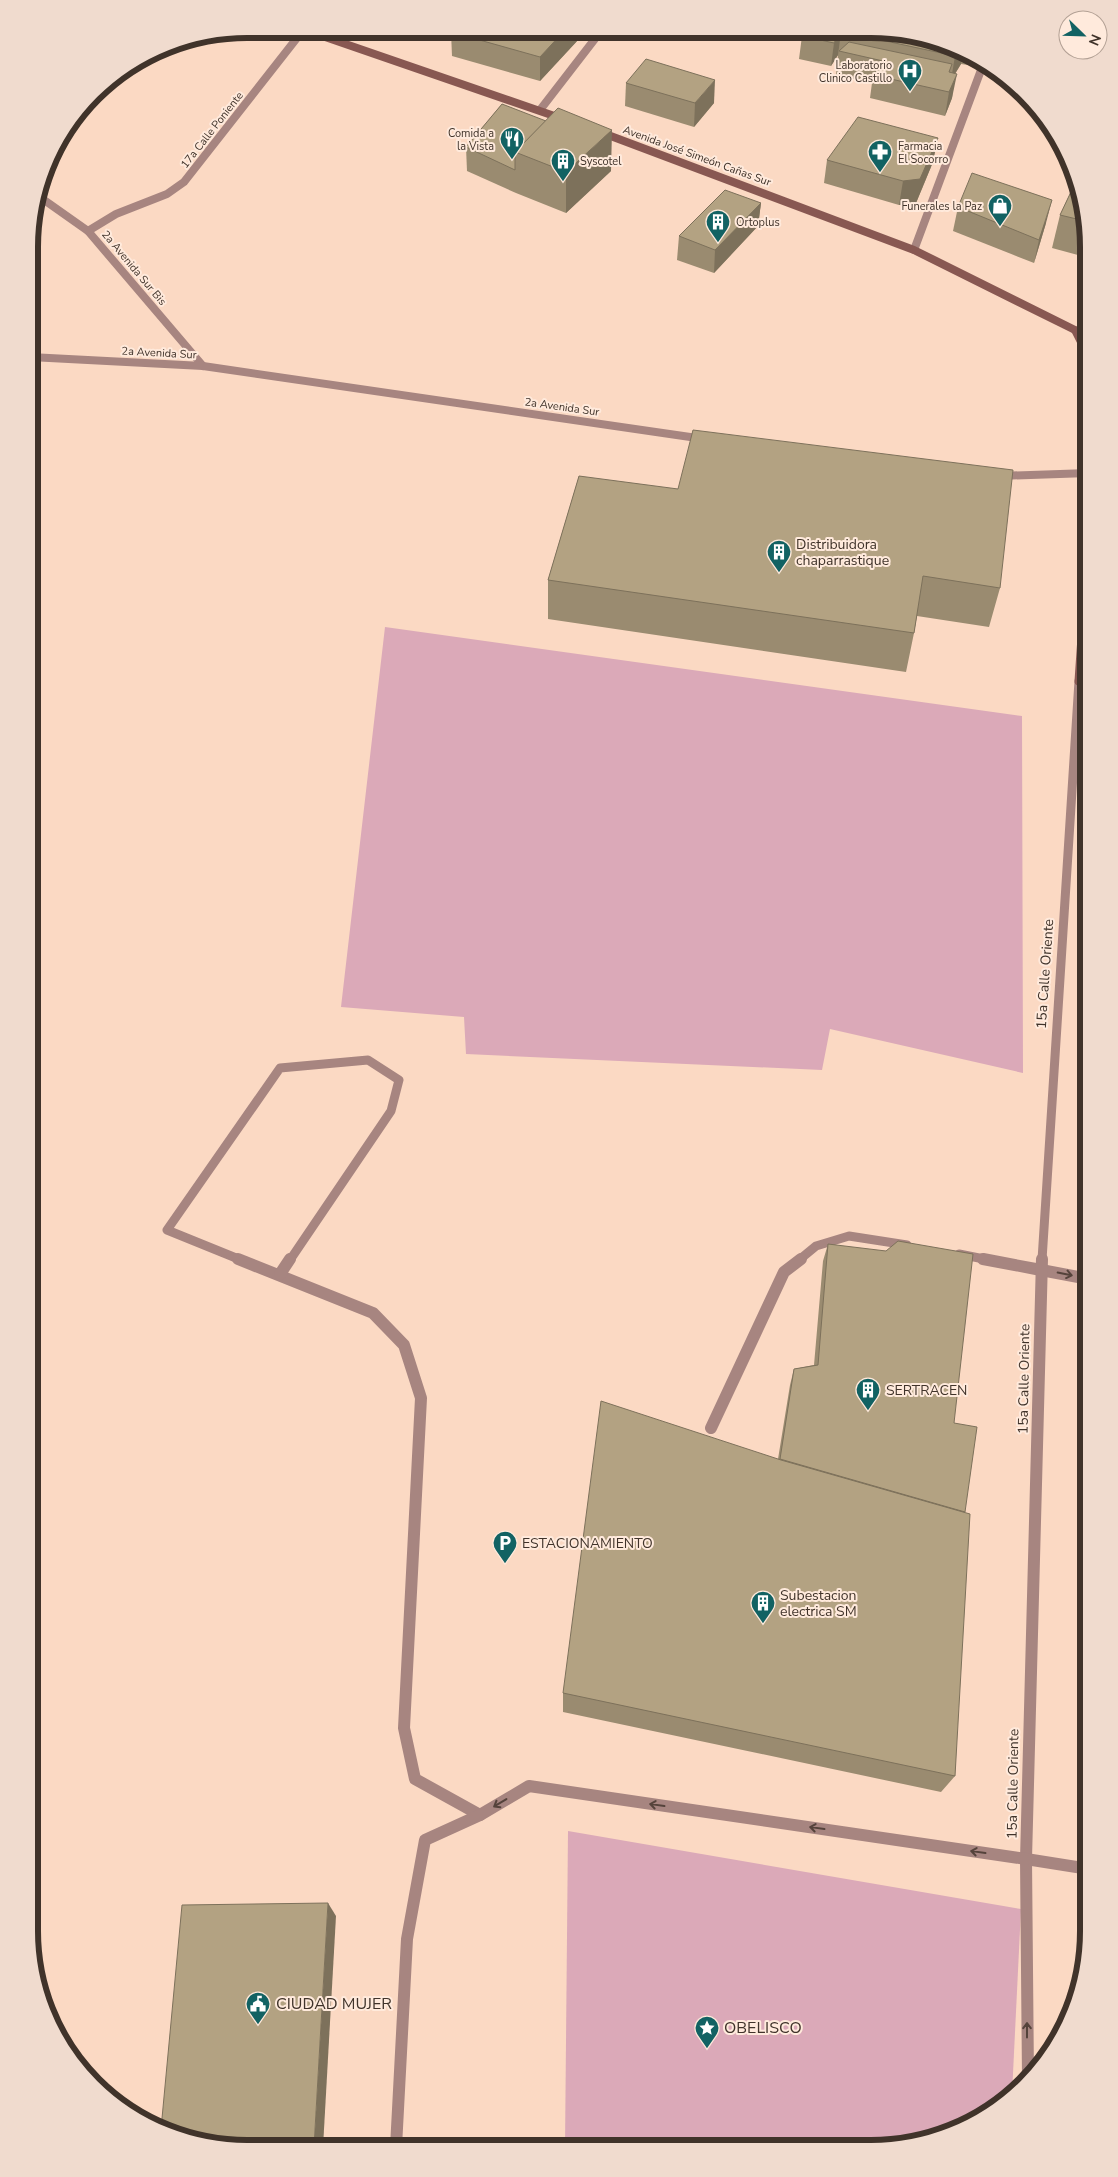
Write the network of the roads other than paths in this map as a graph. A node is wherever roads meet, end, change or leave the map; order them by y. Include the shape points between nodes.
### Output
1 (296, 38) edge
2 (329, 38) edge
3 (597, 38) edge
4 (982, 69) edge
5 (540, 110) junction
6 (568, 120) edge
7 (595, 130) edge
8 (43, 199) edge
9 (88, 231) junction
10 (914, 250) junction
11 (1075, 330) junction
12 (1080, 331) edge
13 (1080, 340) edge
14 (38, 357) edge
15 (203, 366) junction
16 (709, 440) edge
17 (1080, 473) edge
18 (990, 476) edge
19 (1080, 738) edge
20 (916, 1247) edge
21 (945, 1252) edge
22 (1042, 1270) junction
23 (280, 1274) junction
24 (1080, 1277) edge
25 (711, 1428) dead end
26 (480, 1815) junction
27 (1026, 1859) junction
28 (1080, 1867) edge
29 (1028, 2069) edge
30 (396, 2140) edge

1 - 9 street, 17a Calle Poniente via 184,182 167,194 116,214
2 - 5 main road
3 - 5 street
4 - 10 street
5 - 6 main road
7 - 10 main road, Avenida José Simeón Cañas Sur
8 - 9 street, 2a Avenida Sur Bis
9 - 15 street, 2a Avenida Sur Bis
10 - 11 main road, Avenida José Simeón Cañas Sur
11 - 12 street, Avenida José Simeón Cañas Sur
11 - 13 main road
14 - 15 street, 2a Avenida Sur
15 - 16 street, 2a Avenida Sur
17 - 18 street
19 - 22 street, 15a Calle Oriente
20 - 25 street via 849,1236 816,1246 784,1272
21 - 22 street
22 -> 24 street
22 - 27 street, 15a Calle Oriente
23 - 23 street via 391,1111 399,1080 368,1060 280,1068 167,1230
23 - 26 street via 373,1313 404,1345 421,1398 404,1728 415,1779
27 -> 26 street via 529,1786
26 - 30 street via 425,1840 406,1939
27 - 28 street
29 -> 27 street, 15a Calle Oriente

